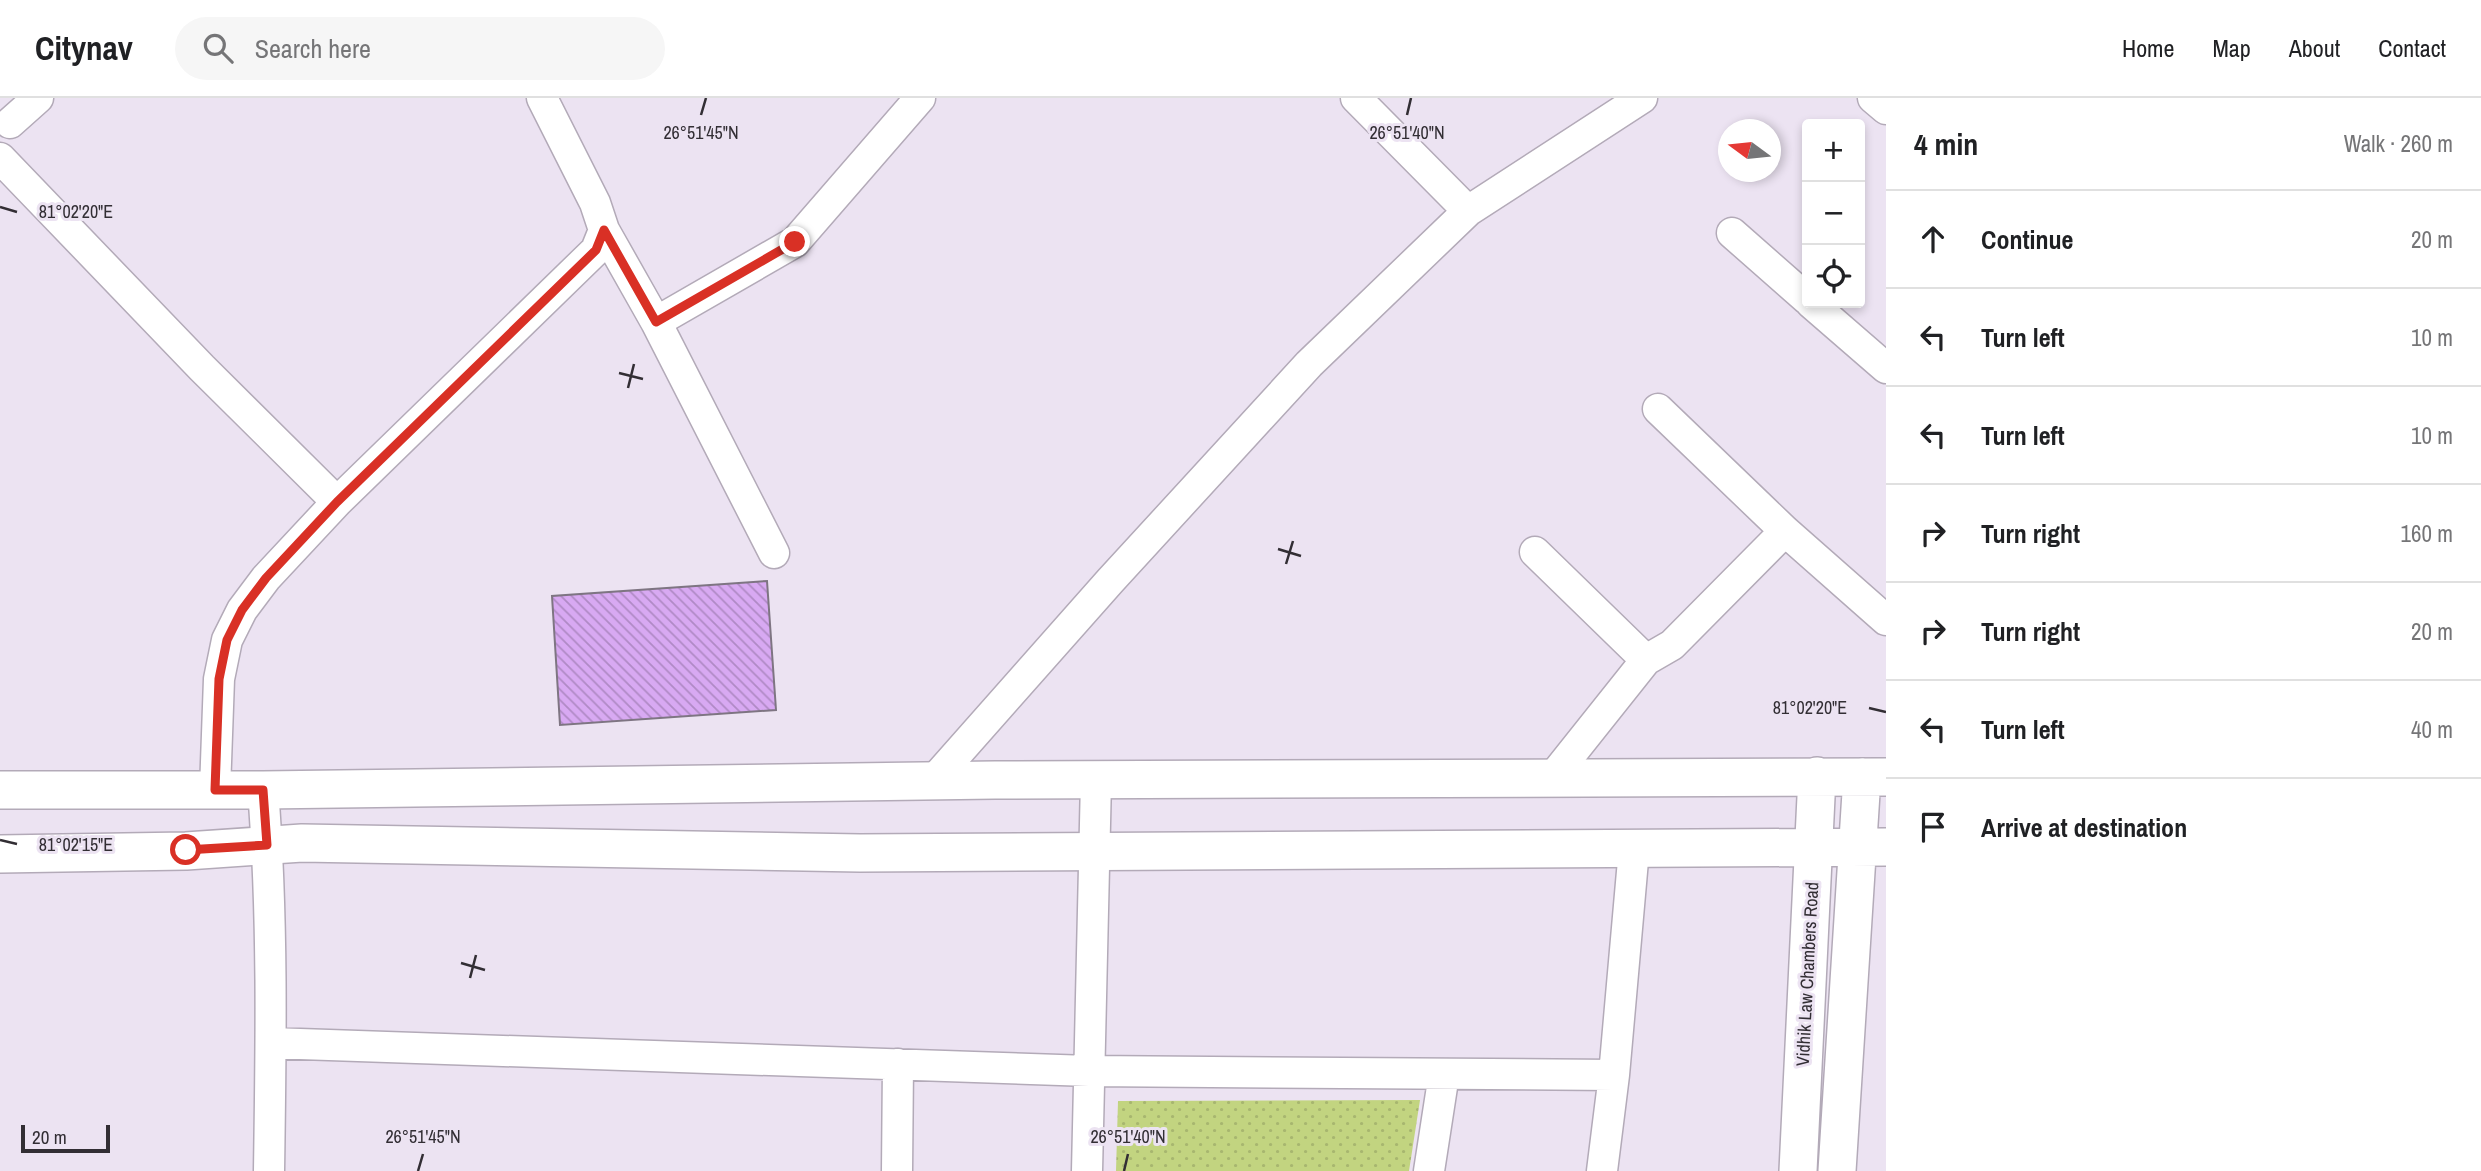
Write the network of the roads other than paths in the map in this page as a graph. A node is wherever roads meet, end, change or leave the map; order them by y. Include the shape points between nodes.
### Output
1 (38, 98) edge
2 (542, 98) edge
3 (920, 98) edge
4 (1356, 98) edge
5 (1643, 98) edge
6 (1873, 98) edge
7 (1886, 109) edge
8 (3, 123) edge
9 (0, 158) edge
10 (1468, 211) junction
11 (604, 230) junction
12 (1732, 233) dead end
13 (1802, 295) edge
14 (1817, 308) edge
15 (656, 322) junction
16 (1886, 368) edge
17 (1658, 409) dead end
18 (337, 502) junction
19 (1786, 531) junction
20 (1535, 552) dead end
21 (774, 553) dead end
22 (1886, 620) edge
23 (1646, 660) junction
24 (1817, 776) junction
25 (1874, 777) edge
26 (1552, 778) junction
27 (1096, 780) junction
28 (933, 781) junction
29 (0, 790) edge
30 (215, 790) junction
31 (263, 790) junction
32 (267, 845) junction
33 (1871, 847) edge
34 (1813, 848) junction
35 (1634, 849) junction
36 (1094, 852) junction
37 (0, 854) edge
38 (271, 1043) junction
39 (898, 1064) junction
40 (1089, 1071) junction
41 (1444, 1074) junction
42 (1614, 1075) junction
43 (269, 1171) edge
44 (897, 1171) edge
45 (1087, 1171) edge
46 (1429, 1171) edge
47 (1602, 1171) edge
48 (1798, 1171) edge
49 (1837, 1171) edge

1 - 8 street
2 - 11 street
3 - 15 street via 795,242
4 - 10 street
5 - 10 street
6 - 7 street
9 - 18 street
10 - 28 street via 1308,364
11 - 15 street
11 - 18 street via 596,250 564,283
12 - 13 street
14 - 16 street
15 - 21 street
17 - 19 street
18 - 30 street via 266,578 227,640 218,699
19 - 22 street
19 - 23 street via 1672,645
20 - 23 street
23 - 26 street
24 - 25 street
24 - 26 street
24 - 34 street, Vidhik Law Chambers Road
25 - 33 street
26 - 27 street
27 - 28 street
27 - 36 street
28 - 31 street
29 - 30 street
30 - 31 street
31 - 32 street
32 - 36 street
32 - 37 street
32 - 38 street
33 - 34 street
33 - 49 street
34 - 35 street
34 - 48 street, Vidhik Law Chambers Road
35 - 36 street
35 - 42 street
36 - 40 street
38 - 39 street
38 - 43 street
39 - 40 street
39 - 44 street
40 - 41 street
40 - 45 street
41 - 42 street
41 - 46 street
42 - 47 street

